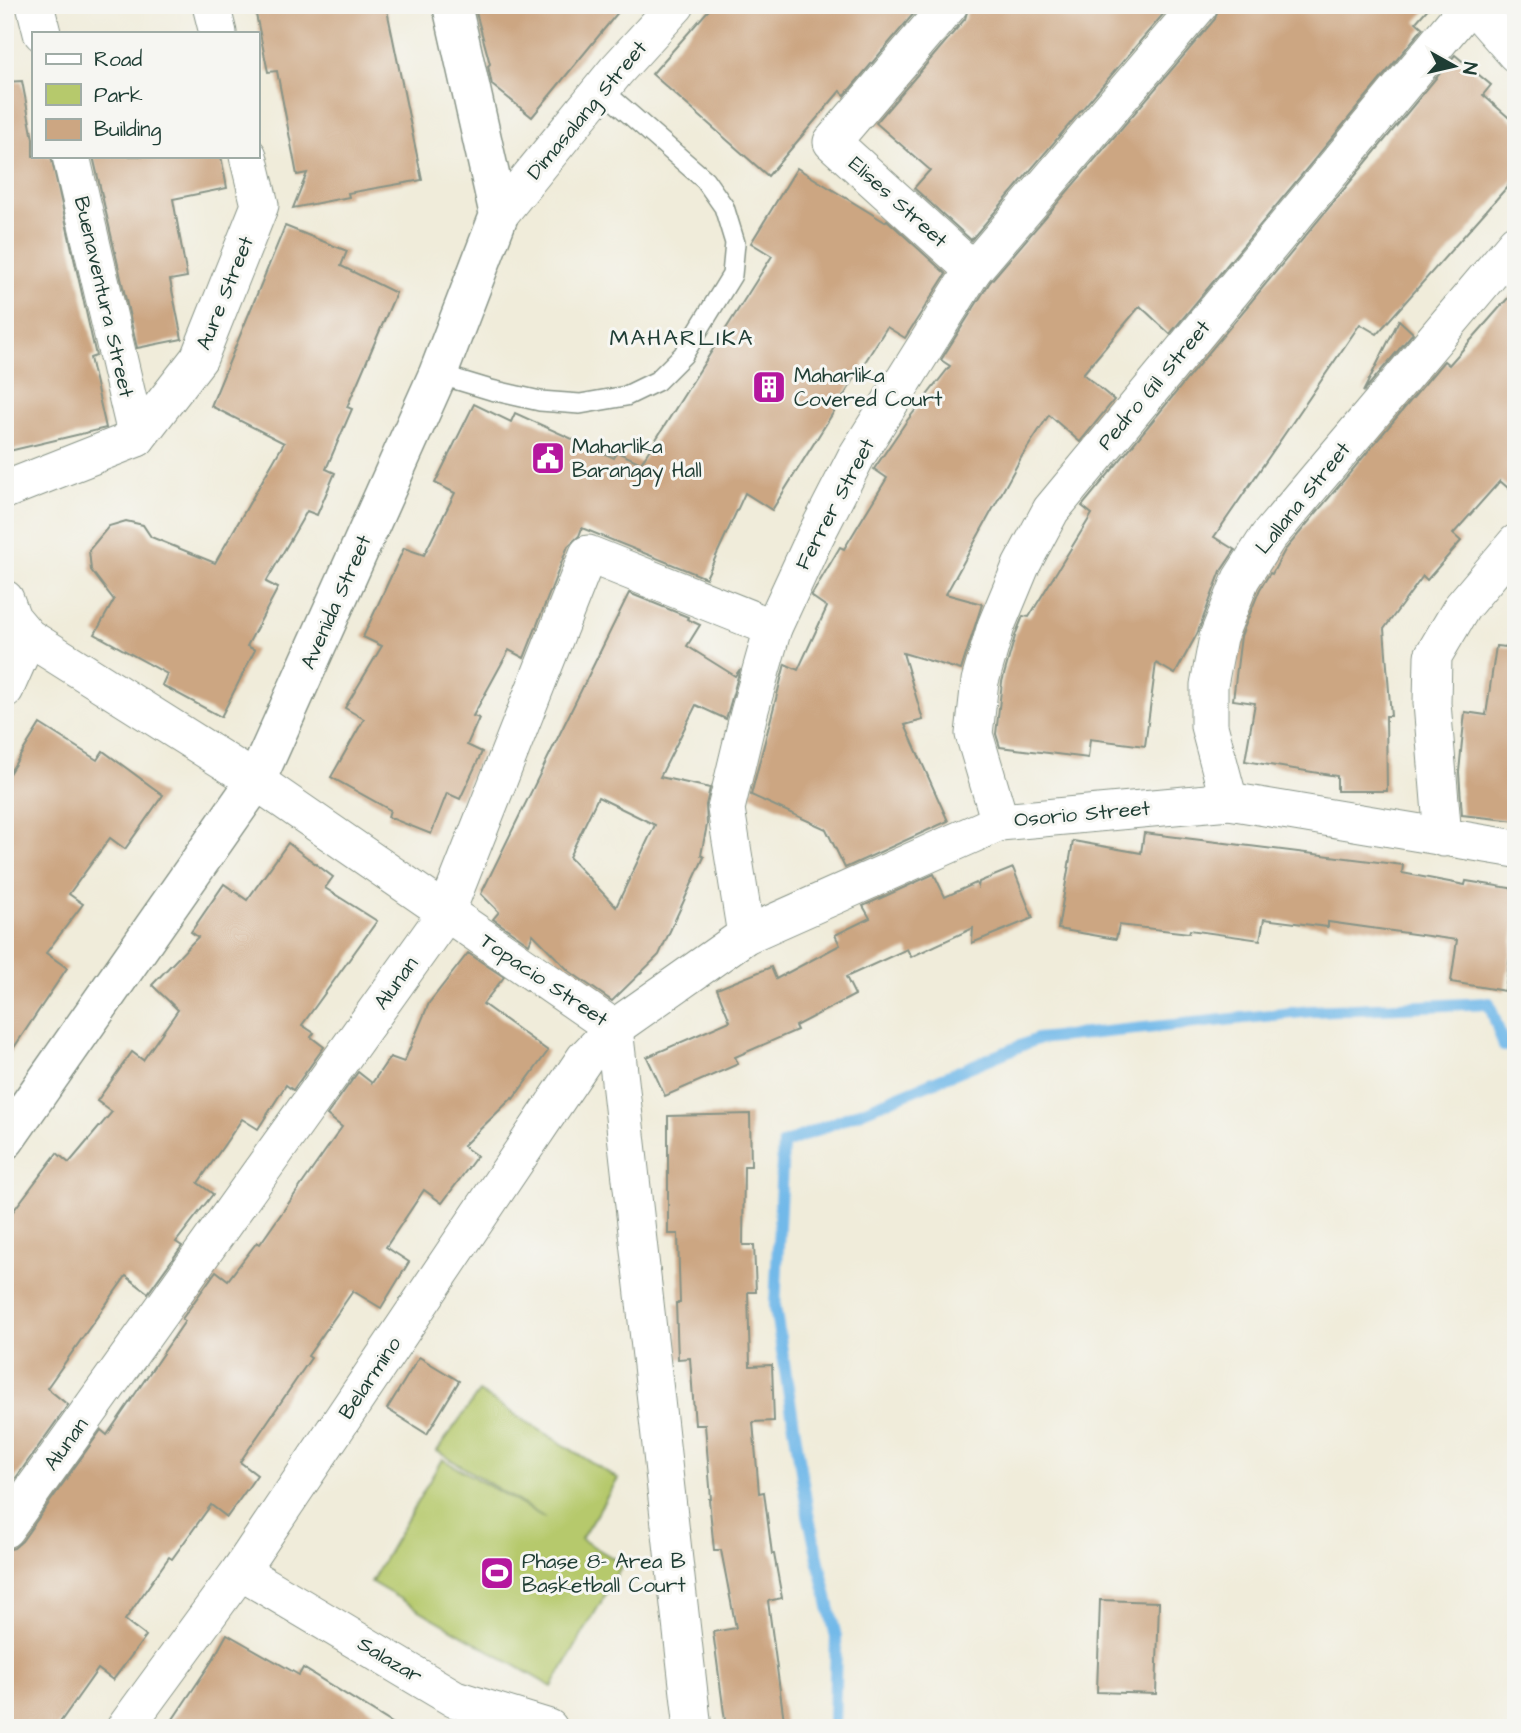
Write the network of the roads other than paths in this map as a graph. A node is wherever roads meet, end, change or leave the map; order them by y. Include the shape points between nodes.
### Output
1 (35, 5) edge
2 (211, 5) edge
3 (452, 5) edge
4 (677, 5) edge
5 (949, 5) edge
6 (1199, 5) edge
7 (1471, 5) edge
8 (42, 32) edge
9 (218, 32) edge
10 (1516, 54) edge
11 (602, 90) junction
12 (71, 158) edge
13 (248, 158) edge
14 (499, 215) junction
15 (1516, 243) edge
16 (973, 270) junction
17 (438, 374) junction
18 (137, 438) junction
19 (5, 490) edge
20 (1516, 543) edge
21 (12, 618) edge
22 (773, 628) junction
23 (5, 689) edge
24 (256, 780) junction
25 (1229, 801) junction
26 (1000, 822) junction
27 (1443, 838) junction
28 (1516, 849) edge
29 (446, 913) junction
30 (746, 935) junction
31 (614, 1028) junction
32 (5, 1140) edge
33 (5, 1529) edge
34 (240, 1571) junction
35 (125, 1728) edge
36 (549, 1728) edge
37 (689, 1728) edge

1 - 8 street
2 - 9 street
3 - 14 street
4 - 11 street, Dimasalang Street
5 - 16 street, Elises Street via 832,142
6 - 16 street, Ferrer Street
7 - 10 street
7 - 26 street, Pedro Gil Street via 1051,510 996,626 980,681 974,734
11 - 14 street, Dimasalang Street
11 - 17 lane via 705,180 723,207 736,243 732,275 683,355 657,381 626,396 580,404 540,401
12 - 18 street, Buenaventura Street
13 - 18 street, Aure Street via 260,205 199,358
14 - 17 street, Avenida Street
15 - 25 street, Lallana Street via 1268,537 1241,579 1218,637 1209,685 1209,726
16 - 22 street, Ferrer Street via 856,457
17 - 24 street, Avenida Street
18 - 19 street
20 - 27 street via 1462,607 1433,656 1432,703
21 - 23 street
21 - 24 street, Topacio Street
22 - 29 street, Alunan via 588,554
22 - 30 street, Ferrer Street via 726,809
24 - 29 street, Topacio Street
24 - 32 street, Avenida Street
25 - 26 street, Osorio Street
25 - 27 street, Osorio Street
26 - 30 street, Osorio Street
27 - 28 street, Osorio Street
29 - 31 street, Topacio Street
29 - 33 street, Alunan
30 - 31 street, Osorio Street
31 - 34 street, Belarmino via 585,1058
31 - 37 street, Topacio Street via 692,1720
34 - 35 street, Belarmino
34 - 36 street, Salazar via 455,1699

